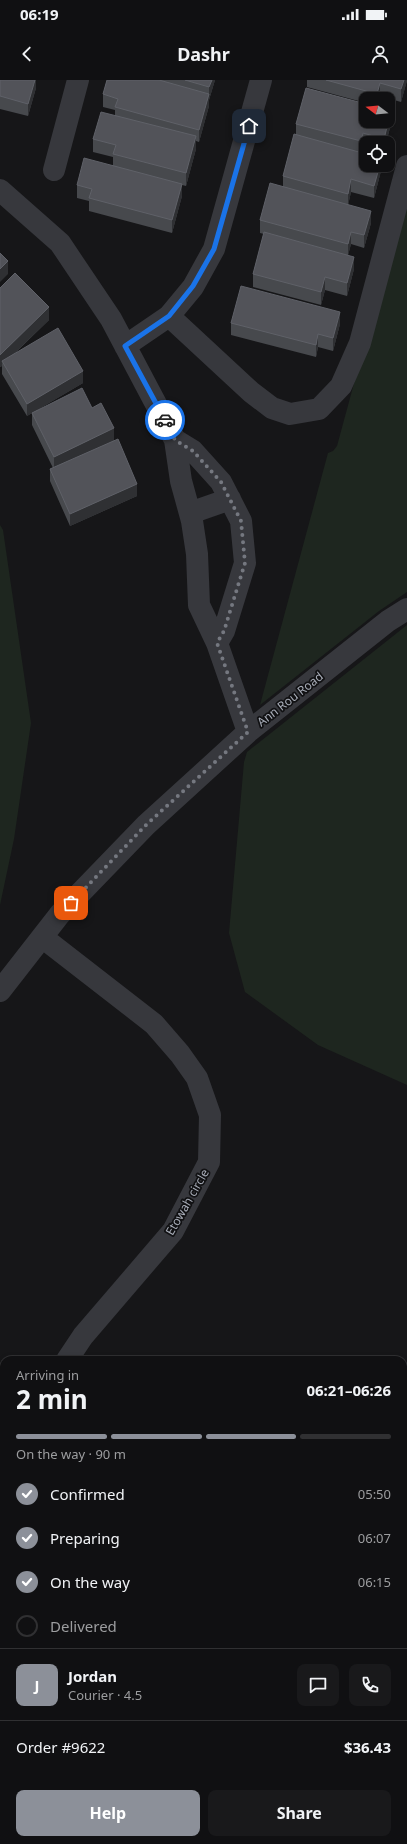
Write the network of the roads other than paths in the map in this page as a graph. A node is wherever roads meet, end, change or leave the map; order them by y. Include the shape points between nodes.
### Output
1 (78, 80) edge
2 (262, 80) edge
3 (407, 166) edge
4 (54, 170) dead end
5 (0, 190) edge
6 (169, 316) junction
7 (125, 346) junction
8 (175, 440) junction
9 (230, 500) junction
10 (190, 513) junction
11 (407, 609) edge
12 (217, 643) junction
13 (248, 732) junction
14 (42, 937) junction
15 (0, 991) edge
16 (70, 1356) edge

1 - 4 street
2 - 6 street via 214,249 193,286
3 - 6 street via 360,343 341,386 319,409 290,414 272,408 251,392
5 - 7 street via 60,243 111,320
6 - 7 street
7 - 8 street
8 - 9 street via 193,451 221,482
8 - 10 street via 181,481
9 - 10 street
9 - 12 street via 241,521 245,563 224,631
10 - 12 street via 199,605
11 - 13 street, Ann Rou Road via 388,621
12 - 13 street
13 - 14 street, Ann Rou Road via 146,825 60,914
14 - 15 street, Ann Rou Road
14 - 16 street, Etowah circle via 154,1024 197,1078 210,1115 209,1162 173,1231 83,1336

